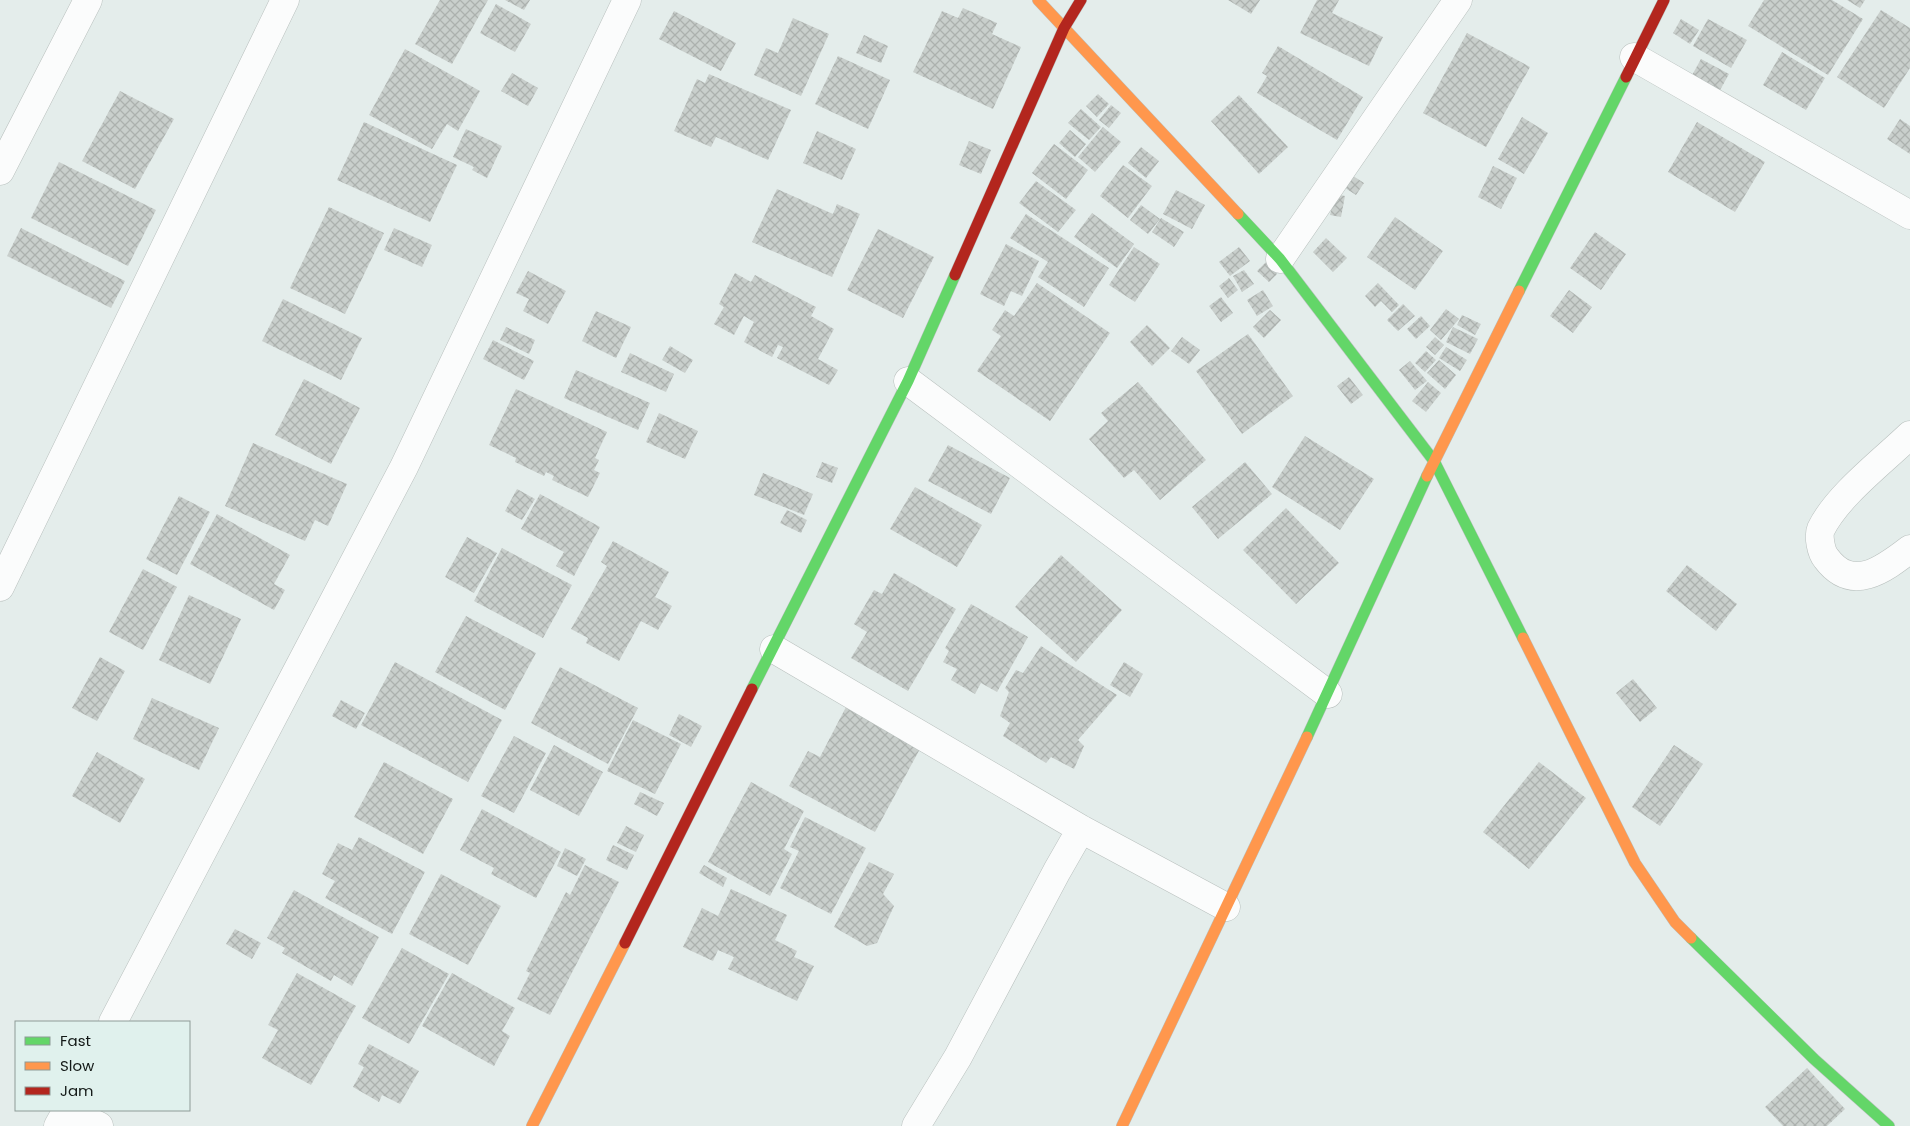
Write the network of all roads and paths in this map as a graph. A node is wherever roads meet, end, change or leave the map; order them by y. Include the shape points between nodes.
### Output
1 (88, 0) edge
2 (285, 0) edge
3 (627, 0) edge
4 (1038, 0) edge
5 (1081, 0) edge
6 (1458, 0) edge
7 (1664, 0) edge
8 (1064, 28) junction
9 (1634, 57) junction
10 (0, 171) edge
11 (1910, 215) edge
12 (1280, 259) junction
13 (908, 381) junction
14 (1910, 435) edge
15 (1434, 461) junction
16 (1910, 549) edge
17 (0, 587) edge
18 (774, 649) junction
19 (1328, 694) junction
20 (1081, 829) junction
21 (1226, 907) junction
22 (114, 1021) edge
23 (66, 1111) edge
24 (69, 1111) edge
25 (58, 1126) edge
26 (99, 1126) edge
27 (532, 1126) edge
28 (916, 1126) edge
29 (1122, 1126) edge
30 (1890, 1126) edge

1 - 10 street
2 - 17 street
3 - 22 street via 404,467
4 - 8 street
5 - 8 street
6 - 12 street
7 - 9 street
8 - 12 street
8 - 13 street
9 - 11 street
9 - 15 street
12 - 15 street
13 - 18 street
13 - 19 street
14 - 16 street via 1833,509 1820,532 1823,554 1835,570 1849,577 1868,574 1890,564
15 - 19 street
15 - 30 street via 1631,854 1675,922 1814,1059
18 - 20 street
18 - 27 street
19 - 21 street
20 - 21 street
20 - 28 street via 958,1058
21 - 29 street
23 - 25 street
24 - 26 street

